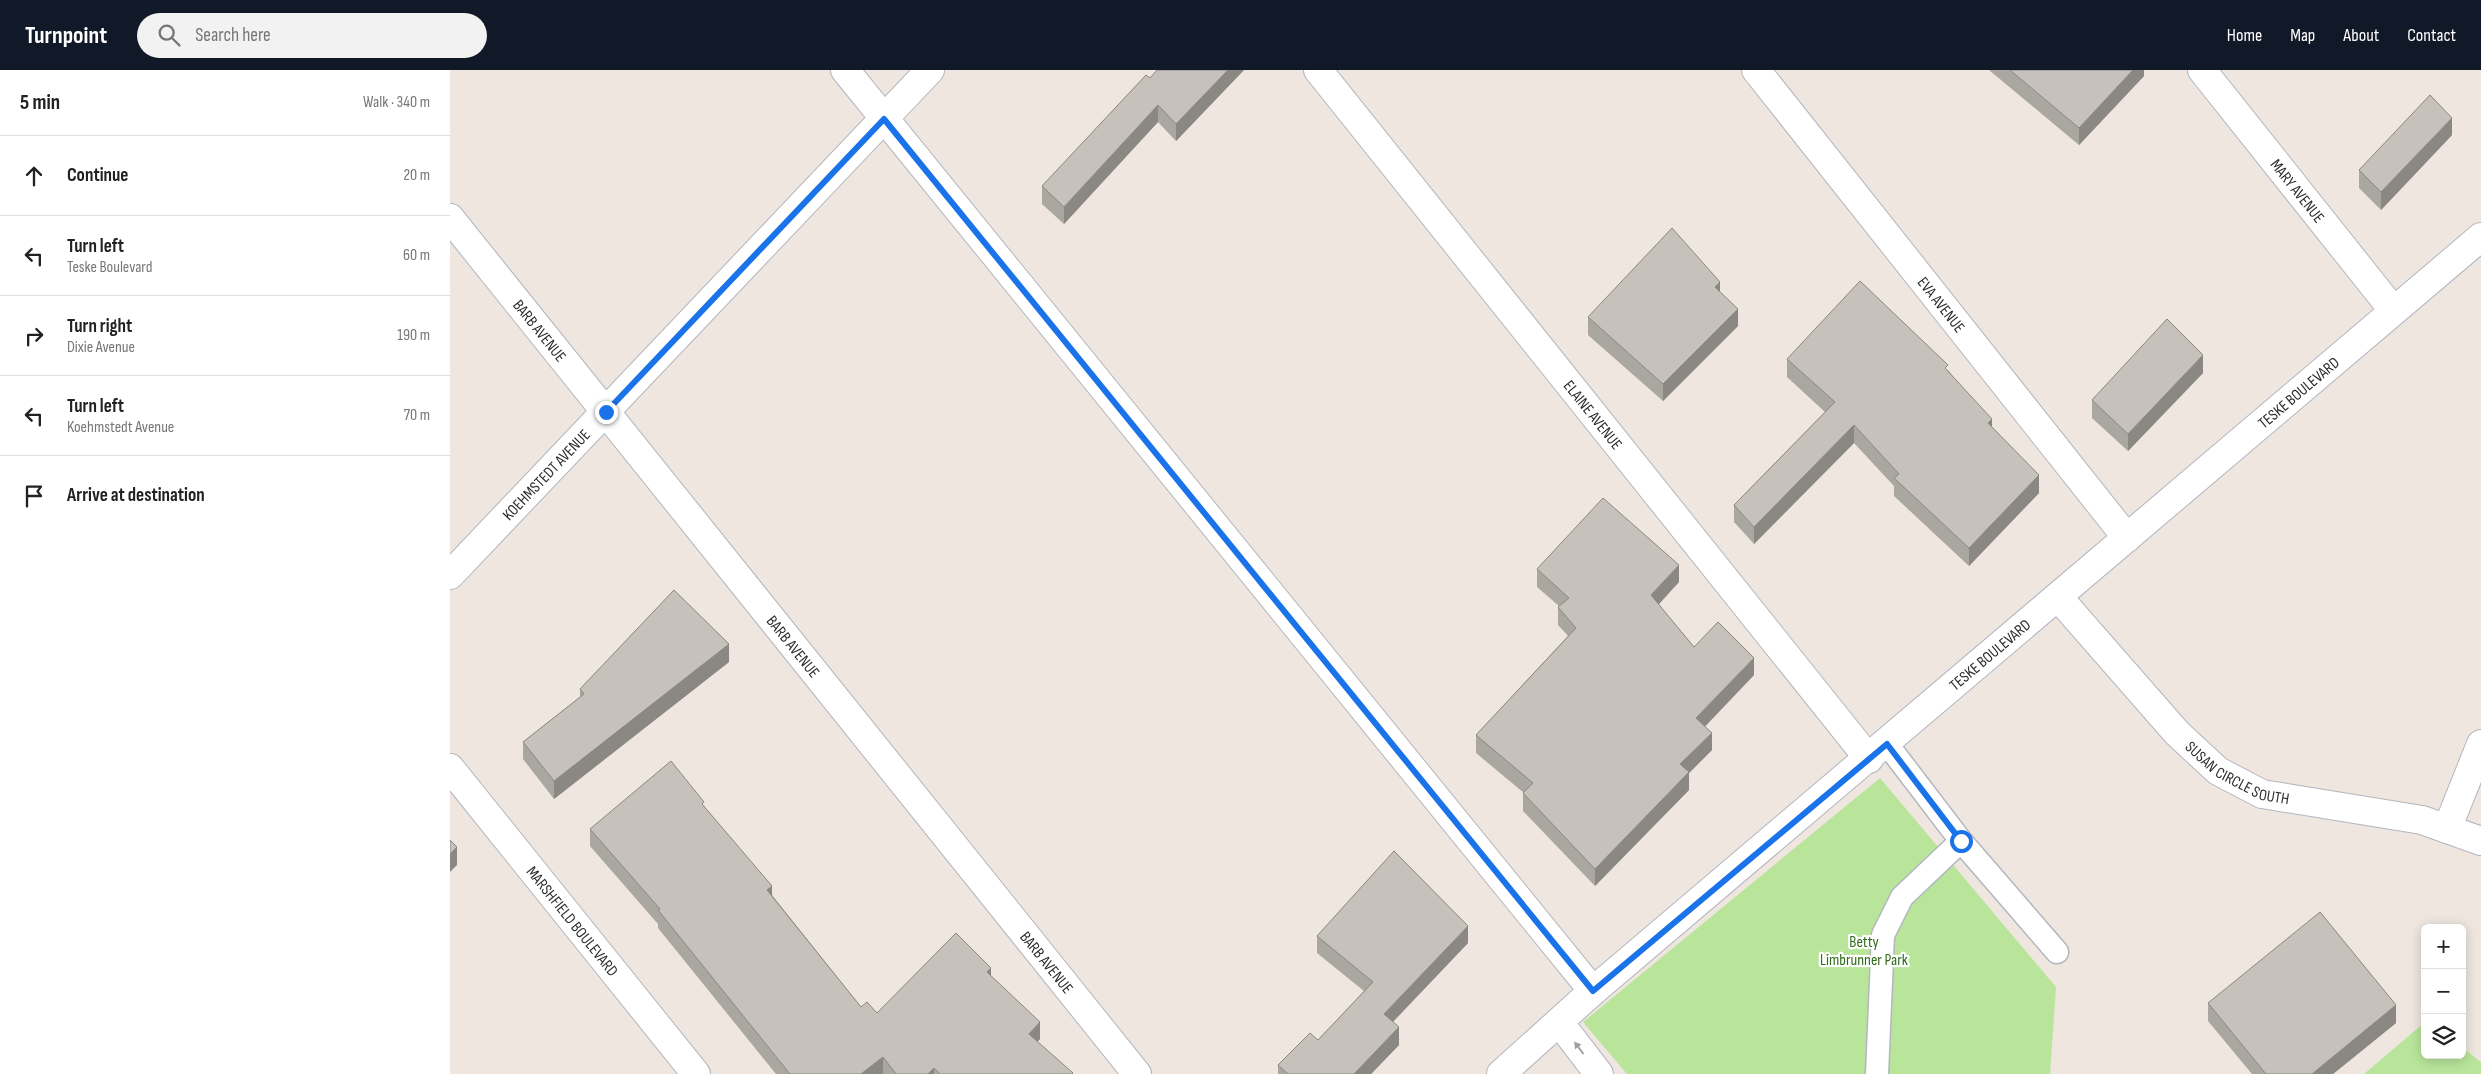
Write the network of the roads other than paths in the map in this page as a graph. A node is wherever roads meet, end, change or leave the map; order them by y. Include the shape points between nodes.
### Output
1 (846, 70) edge
2 (930, 70) edge
3 (1318, 70) edge
4 (1756, 70) edge
5 (2202, 70) edge
6 (884, 119) junction
7 (450, 218) edge
8 (2481, 237) edge
9 (2393, 310) junction
10 (606, 412) junction
11 (2127, 538) junction
12 (450, 575) edge
13 (2058, 597) junction
14 (2481, 744) edge
15 (1878, 751) junction
16 (450, 768) edge
17 (2447, 829) junction
18 (1961, 841) junction
19 (2481, 841) edge
20 (2057, 952) dead end
21 (1593, 991) junction
22 (1559, 1022) junction
23 (696, 1074) edge
24 (1137, 1074) edge
25 (1501, 1074) edge
26 (1599, 1074) edge
27 (1876, 1074) edge

1 - 6 street
2 - 6 street, KOEHMSTEDT AVENUE
3 - 15 street, ELAINE AVENUE
4 - 11 street, EVA AVENUE
5 - 9 street, MARY AVENUE
6 - 10 street, KOEHMSTEDT AVENUE
6 - 21 street
7 - 10 street, BARB AVENUE
8 - 9 street, TESKE BOULEVARD
9 - 11 street, TESKE BOULEVARD
10 - 12 street, KOEHMSTEDT AVENUE
10 - 24 street, BARB AVENUE
11 - 13 street, TESKE BOULEVARD
13 - 15 street, TESKE BOULEVARD
13 - 17 street, SUSAN CIRCLE SOUTH via 2177,733 2218,771 2262,794 2422,820
14 - 17 street
15 - 18 lane
15 - 21 street, TESKE BOULEVARD
16 - 23 street, MARSHFIELD BOULEVARD
17 - 19 street, SUSAN CIRCLE SOUTH
18 - 20 lane
18 - 27 lane via 1902,897 1883,935
21 - 22 street, TESKE BOULEVARD
22 - 25 street, TESKE BOULEVARD
26 -> 22 street

